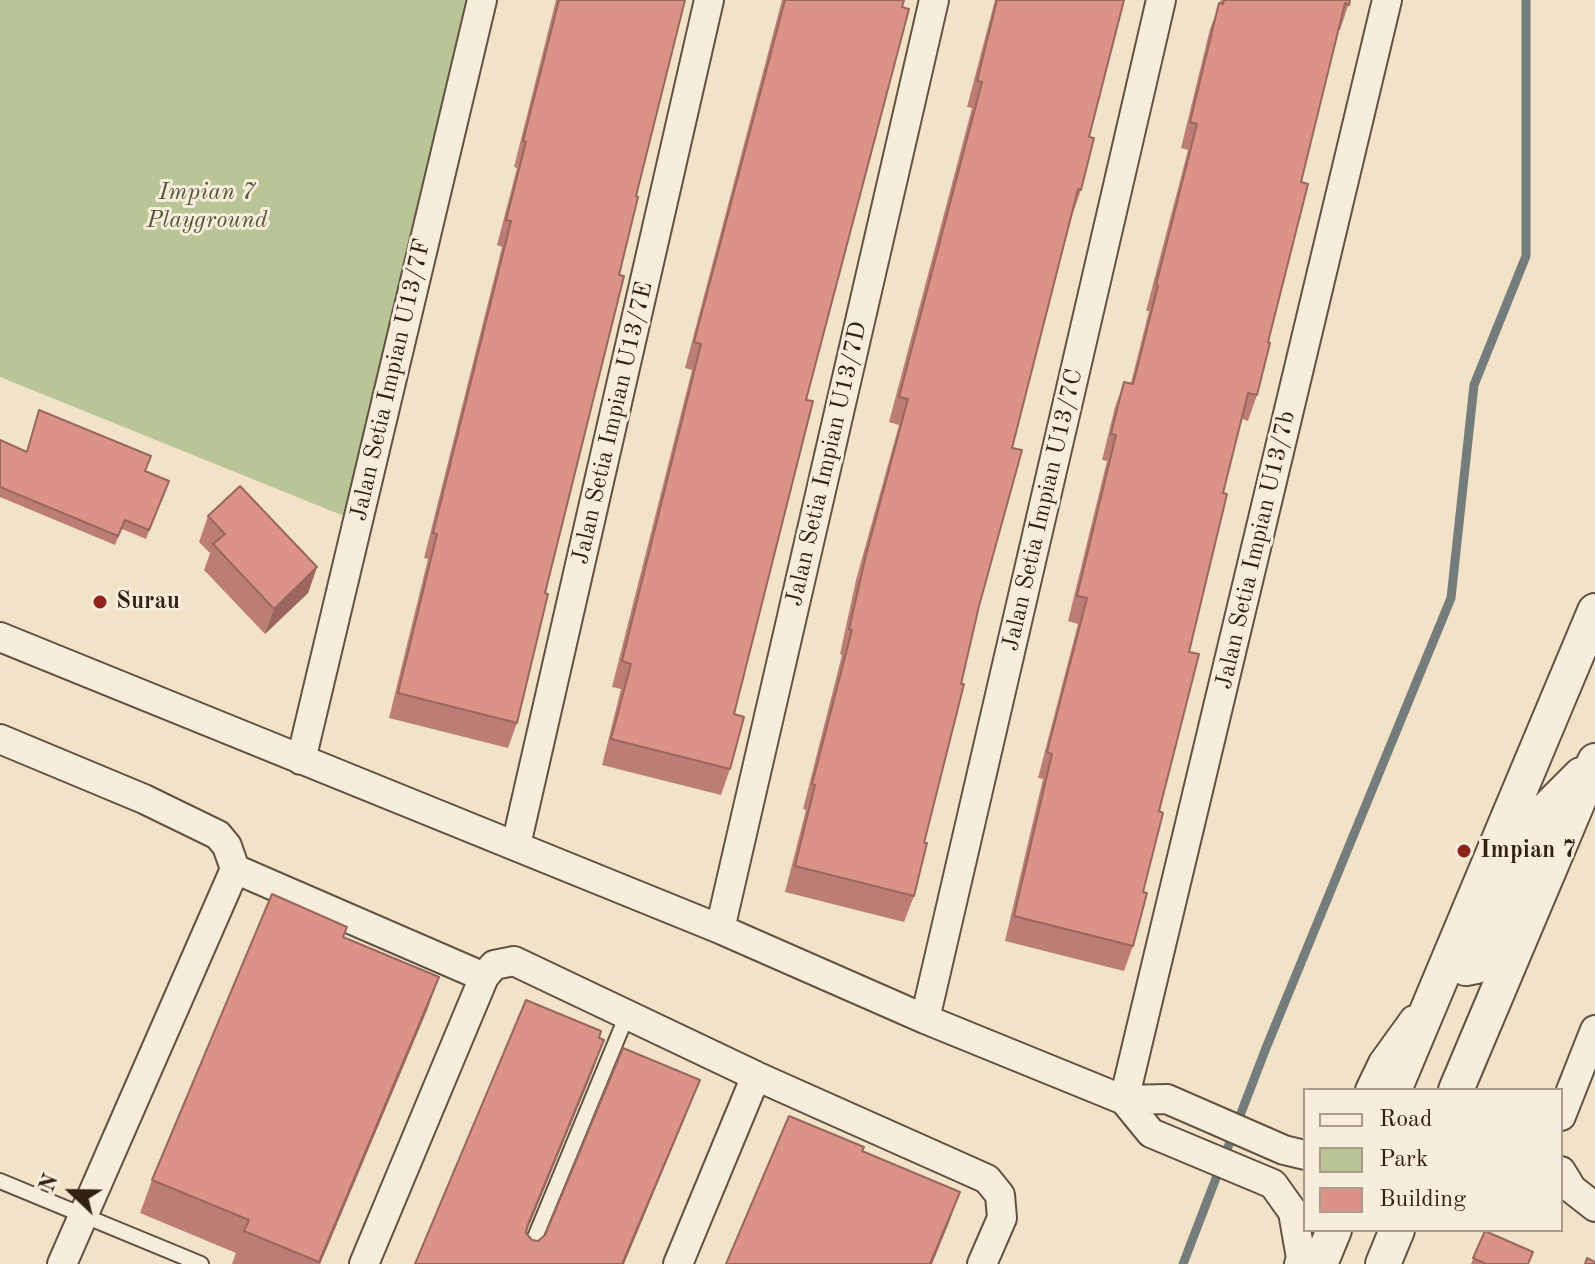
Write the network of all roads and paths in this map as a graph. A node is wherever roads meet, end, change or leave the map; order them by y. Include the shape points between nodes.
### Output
1 (482, 0) edge
2 (709, 0) edge
3 (934, 0) edge
4 (1161, 0) edge
5 (1387, 0) edge
6 (1595, 611) edge
7 (0, 637) edge
8 (0, 739) edge
9 (301, 760) junction
10 (1595, 761) edge
11 (516, 845) junction
12 (235, 869) junction
13 (720, 929) junction
14 (1458, 940) junction
15 (484, 977) junction
16 (1439, 983) junction
17 (627, 1015) junction
18 (925, 1019) junction
19 (1595, 1030) edge
20 (756, 1076) junction
21 (1371, 1088) edge
22 (1395, 1088) edge
23 (1457, 1088) edge
24 (1124, 1100) junction
25 (1563, 1111) edge
26 (1303, 1155) edge
27 (1563, 1174) edge
28 (0, 1181) edge
29 (1595, 1207) edge
30 (83, 1215) junction
31 (1333, 1232) edge
32 (1396, 1232) edge
33 (62, 1264) edge
34 (201, 1264) edge
35 (364, 1264) edge
36 (524, 1264) edge
37 (678, 1264) edge
38 (982, 1264) edge
39 (1299, 1264) edge
40 (1320, 1264) edge
41 (1383, 1264) edge

1 - 9 street, Jalan Setia Impian U13/7F
2 - 11 street, Jalan Setia Impian U13/7E
3 - 13 street, Jalan Setia Impian U13/7D
4 - 18 street, Jalan Setia Impian U13/7C
5 - 24 street, Jalan Setia Impian U13/7b
6 - 14 street
7 - 9 street
8 - 12 street via 218,835
9 - 11 street
10 - 14 street via 1543,813 1486,955 1476,966 1466,968 1460,960
10 - 23 street
11 - 13 street
12 - 15 street
12 - 30 street
13 - 18 street
14 - 16 street
15 - 17 street via 494,965 514,961
15 - 35 street
16 - 21 street
16 - 22 street
17 - 20 street
17 - 36 lane
18 - 24 street
19 - 25 street
20 - 37 street
20 - 38 street via 987,1179 1000,1195 1002,1218
24 - 26 street via 1167,1099
24 - 39 street via 1151,1133 1273,1184 1293,1212
27 - 29 street
28 - 30 lane
30 - 33 street
30 - 34 lane
31 - 40 street
32 - 41 street

